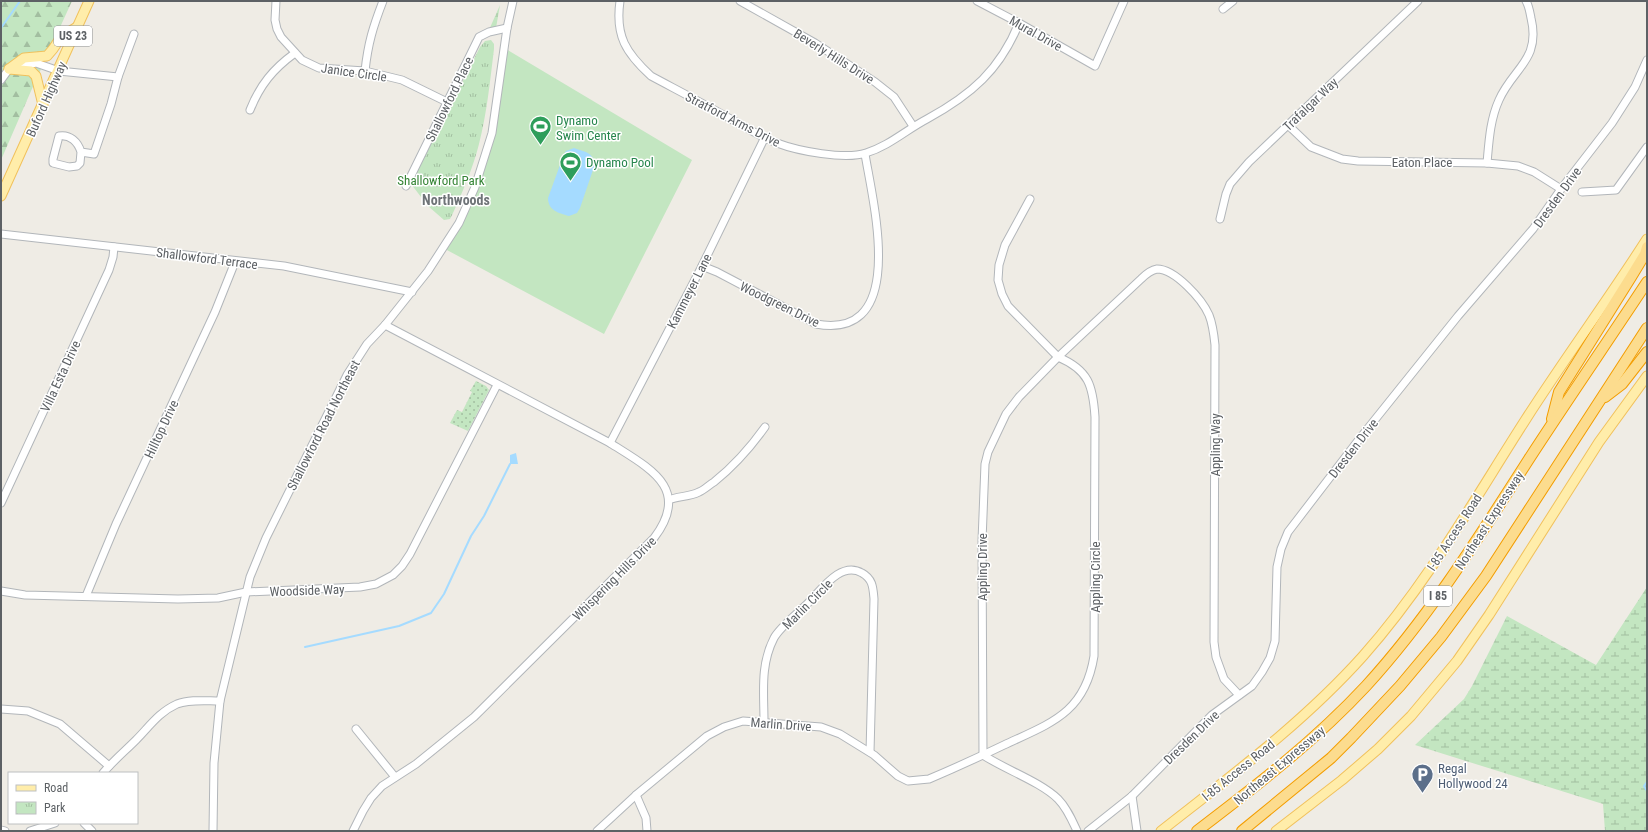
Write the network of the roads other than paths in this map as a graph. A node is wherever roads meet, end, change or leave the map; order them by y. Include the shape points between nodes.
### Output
1 (89, 1) edge
2 (276, 1) edge
3 (383, 1) edge
4 (513, 1) edge
5 (620, 1) edge
6 (740, 1) edge
7 (977, 1) edge
8 (1124, 1) edge
9 (1233, 1) edge
10 (1418, 1) edge
11 (1526, 1) edge
12 (1223, 9) dead end
13 (1019, 23) junction
14 (77, 27) junction
15 (507, 28) junction
16 (134, 34) dead end
17 (294, 53) junction
18 (1647, 60) edge
19 (10, 69) junction
20 (365, 71) junction
21 (58, 72) junction
22 (1644, 76) edge
23 (118, 77) junction
24 (1, 80) edge
25 (447, 102) junction
26 (43, 105) junction
27 (250, 110) dead end
28 (1288, 125) junction
29 (913, 126) junction
30 (765, 137) junction
31 (1647, 147) edge
32 (81, 152) junction
33 (865, 154) junction
34 (1487, 163) junction
35 (406, 186) dead end
36 (1561, 189) junction
37 (1582, 192) dead end
38 (1, 196) edge
39 (1030, 199) dead end
40 (1220, 219) dead end
41 (1, 234) edge
42 (1647, 239) edge
43 (114, 247) junction
44 (1647, 247) edge
45 (235, 262) junction
46 (702, 266) junction
47 (1647, 282) edge
48 (412, 292) junction
49 (1114, 304) joint
50 (385, 325) junction
51 (1647, 328) edge
52 (1647, 352) edge
53 (1058, 357) junction
54 (1647, 376) edge
55 (497, 385) junction
56 (1598, 402) junction
57 (1550, 426) junction
58 (765, 427) dead end
59 (610, 443) junction
60 (669, 500) junction
61 (1, 503) edge
62 (1, 592) edge
63 (246, 592) junction
64 (86, 596) junction
65 (1239, 695) junction
66 (220, 701) junction
67 (1, 709) edge
68 (764, 722) junction
69 (356, 729) dead end
70 (870, 752) junction
71 (983, 755) junction
72 (109, 766) junction
73 (104, 772) edge
74 (395, 777) junction
75 (636, 795) junction
76 (1132, 796) junction
77 (53, 824) edge
78 (1, 830) edge
79 (5, 831) edge
80 (30, 831) edge
81 (213, 831) edge
82 (353, 831) edge
83 (597, 831) edge
84 (647, 831) edge
85 (1077, 831) edge
86 (1088, 831) edge
87 (1137, 831) edge
88 (1161, 831) edge
89 (1197, 831) edge
90 (1242, 831) edge
91 (1276, 831) edge

1 - 14 main road, Buford Highway / US 23
2 - 17 street, Janice Circle via 277,29
3 - 20 street via 371,31
4 - 15 street, Shallowford Road Northeast
5 - 30 street, Stratford Arms Drive via 618,18 623,44 639,65 651,76
6 - 29 street, Beverly Hills Drive via 815,43 876,82 894,97
7 - 13 street, Mural Drive
8 - 13 street, Mural Drive via 1095,66
9 - 12 street
10 - 28 street, Trafalgar Way
11 - 34 street via 1534,38 1524,64 1506,85 1498,101 1490,130
13 - 29 street, Stratford Arms Drive via 1012,42 984,79 942,111
14 - 19 main road via 60,37 47,56 24,58
14 - 21 main road, Buford Highway / US 23
15 - 25 street, Shallowford Place via 479,37
15 - 48 street, Shallowford Road Northeast via 492,133 475,187 459,224
16 - 23 street
17 - 20 street, Janice Circle via 319,68
17 - 27 street via 277,66 256,96
18 - 22 street, Dresden Drive
19 - 21 street via 36,63
19 - 24 street
19 - 26 main road via 31,71 36,76
20 - 25 street, Janice Circle via 402,80
21 - 23 street
21 - 26 main road, Buford Highway / US 23
22 - 36 street, Dresden Drive via 1612,123
23 - 32 street via 94,154
25 - 35 street, Shallowford Place
26 - 38 main road, Buford Highway / US 23
28 - 34 street, Eaton Place via 1311,147 1342,159 1358,162
28 - 40 street, Trafalgar Way via 1230,184
29 - 33 street, Stratford Arms Drive via 889,144
30 - 33 street, Stratford Arms Drive via 803,151 840,156
30 - 46 street, Kammeyer Lane
31 - 37 street via 1616,190
32 - 32 street via 75,140 65,135 59,136 54,163 76,166 80,163
33 - 46 street, Woodgreen Drive via 877,224 878,256 872,301 855,319 830,326 816,324
34 - 36 street, Eaton Place via 1518,166 1534,172
36 - 65 street, Dresden Drive via 1533,230 1458,316 1288,532 1277,567 1275,641 1270,658 1252,686
39 - 53 street, Appling Circle via 1005,245 998,280 1008,306
41 - 43 street, Shallowford Terrace
42 - 88 main road, I-85 Access Road via 1567,355 1436,562 1387,628 1302,717
43 - 45 street, Shallowford Terrace
43 - 61 street, Villa Esta Drive via 108,270
44 - 57 highway via 1631,277 1558,392
45 - 48 street, Shallowford Terrace via 284,266
45 - 64 street, Hilltop Drive via 215,312 116,524
46 - 59 street, Kammeyer Lane
47 - 57 highway, Northeast Expressway / I 85
48 - 50 street, Shallowford Road Northeast
49 - 53 street, Appling Drive
49 - 65 street, Appling Way via 1152,270 1158,269 1178,278 1197,296 1211,320 1215,345 1214,642 1224,679
50 - 55 street
50 - 63 street, Shallowford Road Northeast via 367,344 347,375 266,538
51 - 56 highway, Northeast Expressway / I 85
52 - 56 highway via 1622,384
53 - 71 street, Appling Drive via 1006,414 985,464 982,541
53 - 71 street, Appling Circle via 1081,370 1089,381 1094,397 1095,586 1092,674 1086,687 1064,714 1045,727
54 - 91 main road via 1599,442 1457,661 1411,716 1378,749
55 - 59 street
55 - 63 street, Woodside Way via 410,554 393,575 376,584 360,587
56 - 90 highway, Northeast Expressway / I 85 via 1486,576 1441,637 1372,718 1331,758
57 - 89 highway, Northeast Expressway / I 85 via 1443,590 1366,686 1291,758
58 - 60 street via 735,464 711,484 700,492
59 - 60 street via 655,473 663,482
60 - 74 street, Whispering Hills Drive via 663,526 654,538 474,717 416,764
62 - 64 street, Woodside Way
63 - 64 street, Woodside Way via 211,598
63 - 66 street, Shallowford Road Northeast
65 - 76 street, Dresden Drive via 1212,715
66 - 72 street via 190,701 178,704 151,722 137,740
66 - 81 street, Shallowford Road Northeast via 214,763
67 - 72 street via 28,711 60,724
68 - 70 street, Marlin Drive via 821,727 840,734
68 - 70 street, Marlin Circle via 764,668 775,636 835,576 849,569 858,570 870,579 874,599
68 - 75 street, Marlin Drive via 743,721 707,736
69 - 74 street
70 - 71 street, Marlin Drive via 898,776 908,781 929,779
71 - 85 street via 1058,799 1071,816
72 - 73 street
74 - 82 street, Whispering Hills Drive via 371,798
75 - 83 street, Marlin Drive
75 - 84 street via 646,818
76 - 86 street, Dresden Drive
76 - 87 street
77 - 80 street
78 - 79 street

